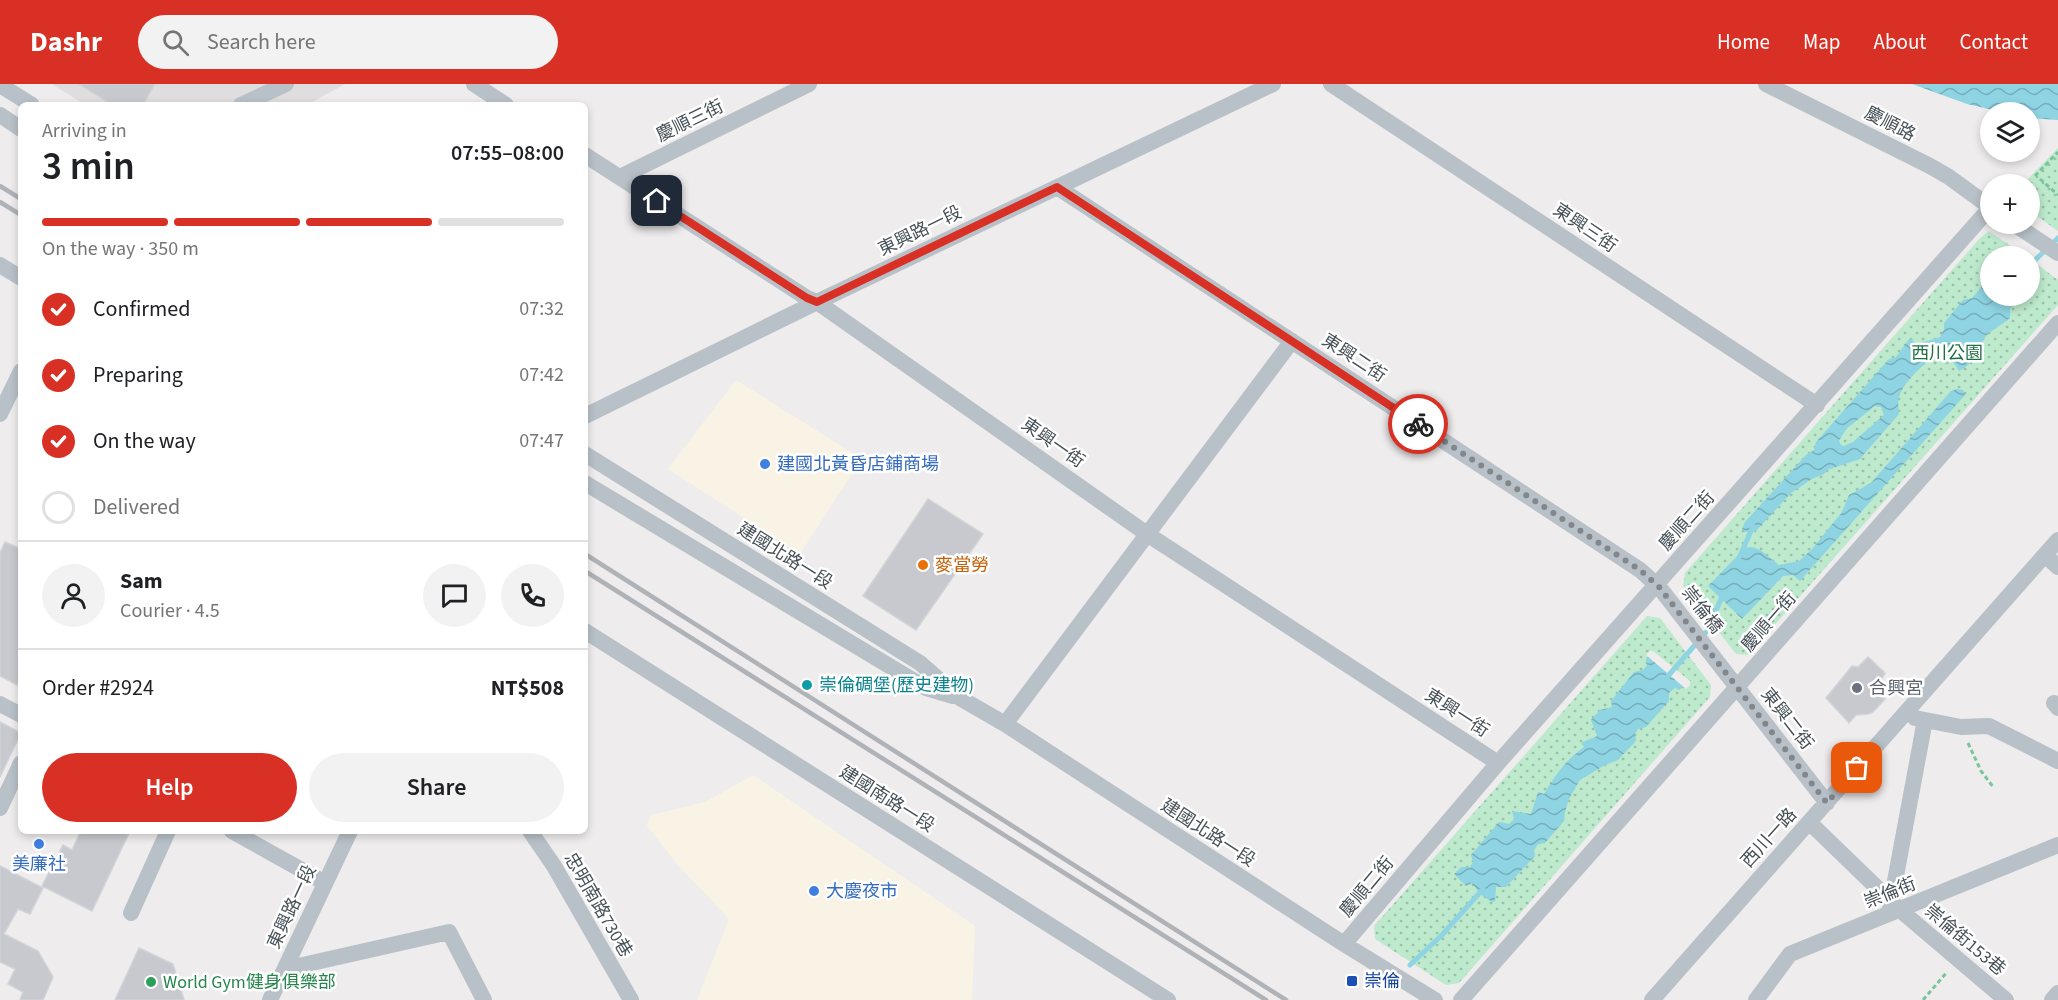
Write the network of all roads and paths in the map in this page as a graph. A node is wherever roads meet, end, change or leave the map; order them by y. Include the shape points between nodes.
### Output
1 (286, 84) edge
2 (474, 84) edge
3 (809, 84) edge
4 (1273, 84) edge
5 (1331, 84) edge
6 (1767, 84) edge
7 (0, 85) edge
8 (27, 102) edge
9 (247, 102) edge
10 (502, 102) edge
11 (0, 115) edge
12 (18, 127) edge
13 (2058, 152) edge
14 (588, 157) edge
15 (2037, 174) edge
16 (620, 177) junction
17 (2040, 178) dead end
18 (1057, 187) junction
19 (2058, 195) edge
20 (1980, 200) edge
21 (1980, 219) edge
22 (2029, 234) edge
23 (2058, 253) edge
24 (0, 265) edge
25 (18, 276) edge
26 (817, 302) junction
27 (2058, 323) edge
28 (1293, 341) junction
29 (18, 376) edge
30 (1817, 405) junction
31 (0, 414) edge
32 (588, 415) edge
33 (588, 456) edge
34 (588, 485) edge
35 (1147, 534) junction
36 (2058, 540) edge
37 (2045, 555) junction
38 (2058, 567) edge
39 (1656, 585) junction
40 (588, 633) edge
41 (1738, 688) junction
42 (960, 698) junction
43 (0, 704) edge
44 (18, 713) edge
45 (1903, 716) junction
46 (1925, 720) junction
47 (1005, 724) junction
48 (1961, 727) junction
49 (2058, 761) edge
50 (1498, 764) junction
51 (18, 769) edge
52 (1994, 788) dead end
53 (1827, 803) junction
54 (0, 808) edge
55 (1809, 822) junction
56 (167, 834) edge
57 (237, 834) edge
58 (349, 834) edge
59 (532, 834) edge
60 (2058, 845) edge
61 (325, 883) junction
62 (1893, 909) junction
63 (131, 913) dead end
64 (1344, 944) junction
65 (1958, 959) junction
66 (285, 969) junction
67 (2058, 993) edge
68 (270, 1000) edge
69 (484, 1000) edge
70 (631, 1000) edge
71 (1168, 1000) edge
72 (1435, 1000) edge
73 (1461, 1000) edge
74 (1652, 1000) edge
75 (1756, 1000) edge
76 (1923, 1000) edge
77 (2006, 1000) edge
78 (2052, 1000) edge

1 - 9 street
2 - 10 street
3 - 16 street, 慶順三街
4 - 18 street, 東興路一段
5 - 30 street, 東興三街
6 - 20 street, 慶順路 via 1930,166
7 - 8 street
11 - 12 street
13 - 15 path
14 - 16 street, 東興一街
16 - 26 street, 東興一街
17 - 19 path
18 - 26 street, 東興路一段
18 - 28 street, 東興二街
21 - 30 street, 慶順二街
22 - 23 street
24 - 25 street
26 - 32 street, 東興路一段
26 - 35 street, 東興一街
27 - 41 street, 慶順一街
28 - 35 street
28 - 39 street, 東興二街 via 1640,570
29 - 31 street
30 - 39 street, 慶順二街
33 - 42 street, 建國北路一段 via 920,663
34 - 42 street, 建國北路一段 via 926,688
35 - 47 street
35 - 50 street, 東興一街
36 - 37 street, 西川一路
37 - 38 street
37 - 45 street, 西川一路
39 - 41 street, 崇倫橋
39 - 50 street, 慶順二街
40 - 71 street, 建國南路一段
41 - 53 street, 東興二街
41 - 73 street, 慶順一街
42 - 47 street, 建國北路一段
43 - 44 street
45 - 46 street
45 - 53 street, 西川一路
46 - 48 street
46 - 62 street
47 - 64 street, 建國北路一段
48 - 49 street via 1989,726
48 - 52 path
50 - 64 street, 慶順二街
51 - 54 street
53 - 55 street, 西川一路
55 - 62 street, 崇倫街153巷
55 - 74 street, 西川一路
56 - 63 street
57 - 61 street
58 - 61 street, 東興路一段
59 - 70 street, 忠明南路730巷
60 - 62 street, 崇倫街
61 - 66 street, 東興路一段
62 - 65 street, 崇倫街153巷
62 - 75 street, 崇倫街 via 1790,954
64 - 72 street, 建國北路一段
65 - 76 path
65 - 77 street, 崇倫街153巷
66 - 68 street, 東興路一段
66 - 69 street via 449,932
67 - 78 street

